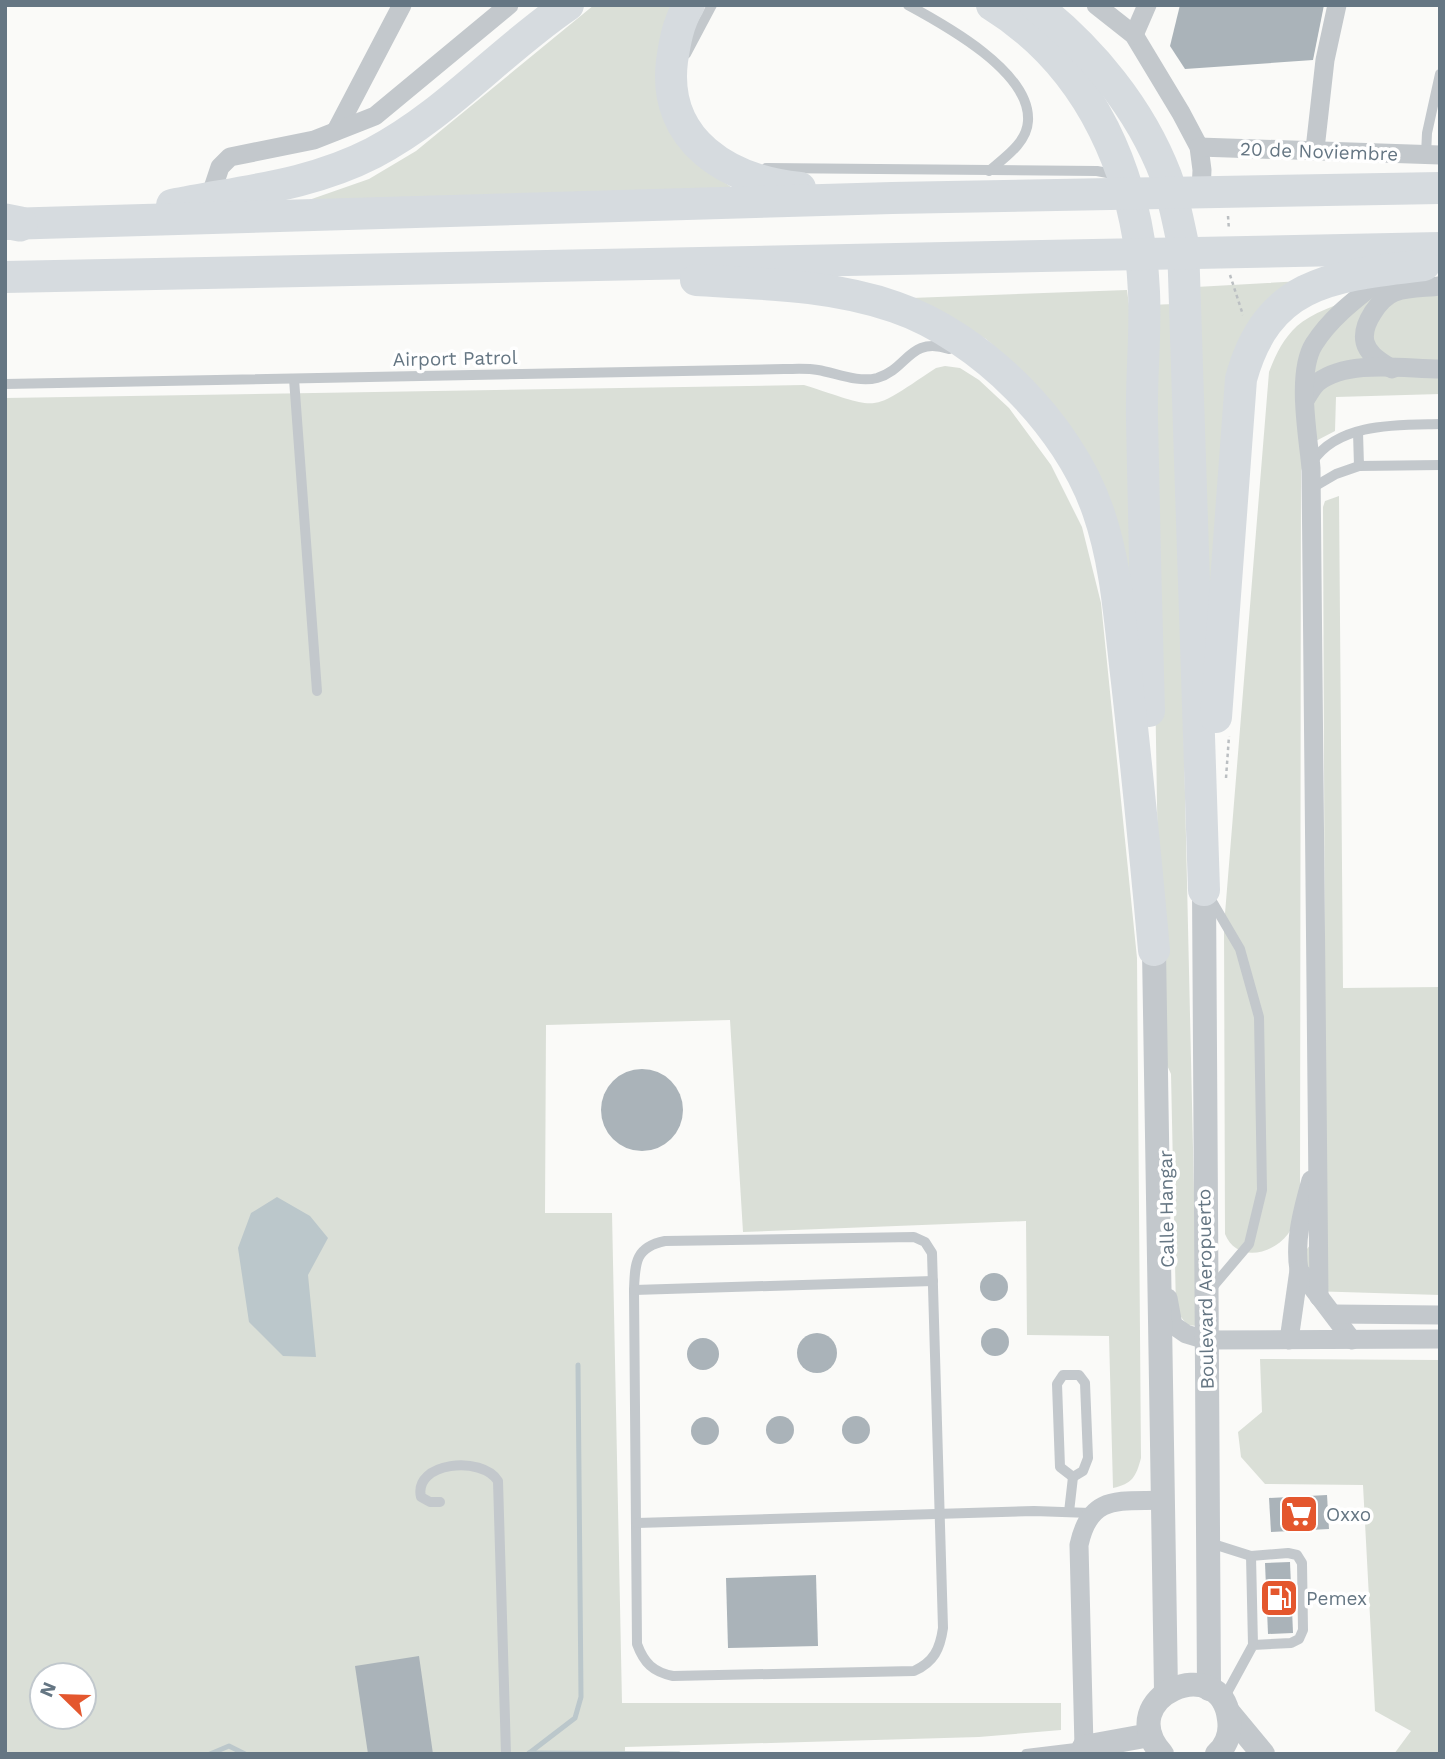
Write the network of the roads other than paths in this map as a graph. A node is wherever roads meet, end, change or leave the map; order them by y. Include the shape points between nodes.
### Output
1 (402, 5) edge
2 (509, 5) edge
3 (568, 5) edge
4 (689, 5) edge
5 (712, 5) edge
6 (908, 5) edge
7 (992, 5) edge
8 (1035, 5) edge
9 (1096, 5) edge
10 (1147, 5) edge
11 (1338, 5) edge
12 (1134, 35) junction
13 (1440, 74) edge
14 (672, 98) junction
15 (335, 131) junction
16 (1199, 147) junction
17 (1315, 149) junction
18 (1433, 155) edge
19 (1152, 167) junction
20 (730, 168) junction
21 (1127, 169) junction
22 (989, 171) junction
23 (1440, 188) edge
24 (1200, 191) junction
25 (210, 197) junction
26 (892, 198) junction
27 (10, 223) edge
28 (80, 223) junction
29 (1440, 248) edge
30 (1440, 262) edge
31 (454, 266) junction
32 (1394, 268) junction
33 (5, 277) edge
34 (1440, 286) edge
35 (1392, 369) junction
36 (1440, 369) edge
37 (1007, 376) junction
38 (294, 379) junction
39 (5, 384) edge
40 (1305, 400) junction
41 (1440, 424) edge
42 (1358, 432) junction
43 (1440, 465) edge
44 (1359, 466) junction
45 (1311, 468) junction
46 (1311, 489) junction
47 (317, 691) dead end
48 (1204, 890) junction
49 (1154, 950) junction
50 (1157, 1056) junction
51 (1318, 1159) junction
52 (1298, 1269) junction
53 (933, 1281) junction
54 (634, 1290) junction
55 (1204, 1295) junction
56 (1319, 1297) junction
57 (1334, 1314) junction
58 (1440, 1315) edge
59 (1440, 1339) edge
60 (1206, 1340) junction
61 (1289, 1340) junction
62 (1352, 1340) junction
63 (1073, 1477) junction
64 (1164, 1500) junction
65 (440, 1502) dead end
66 (1069, 1512) junction
67 (1090, 1513) junction
68 (940, 1514) junction
69 (637, 1523) junction
70 (1209, 1543) junction
71 (1251, 1556) junction
72 (1254, 1645) junction
73 (1166, 1691) junction
74 (1224, 1722) edge
75 (1156, 1744) edge
76 (1084, 1750) edge
77 (506, 1754) edge
78 (1026, 1754) edge
79 (1263, 1754) edge

1 - 15 street
2 - 15 street via 374,116
3 - 25 highway via 440,109 372,154 274,189
4 - 14 highway via 675,39
5 - 14 lane via 686,54
6 - 22 lane via 951,28 997,65 1022,93 1028,122 1017,147
7 - 21 highway via 1026,30 1064,69 1095,111
8 - 19 highway via 1074,38 1127,103
9 - 12 street
10 - 12 street
11 - 17 street via 1325,60
12 - 16 street
13 - 18 lane via 1427,133
14 - 20 highway via 697,146
15 - 25 street via 314,140 230,157 220,167
16 - 17 street, 20 de Noviembre
16 - 24 street
17 - 18 street, 20 de Noviembre
19 - 24 lane
19 - 48 highway via 1166,177 1183,244
20 - 22 lane
20 - 26 highway via 786,187
21 - 22 lane
21 - 49 highway via 1144,295 1142,404
23 - 24 highway
24 - 26 highway
25 - 28 highway
26 - 28 highway
27 - 28 highway
29 - 31 highway
30 - 32 highway
31 - 33 highway
31 - 37 highway via 846,293 896,307 938,327
32 - 40 street via 1338,314 1312,346
32 - 48 highway via 1310,288 1262,326 1248,353 1241,379
34 - 35 street via 1392,293 1379,304 1367,325 1365,341 1373,356
35 - 36 street
35 - 40 street via 1332,374 1316,383
37 - 38 lane, Airport Patrol via 965,354 926,345 877,378 860,379 785,369
37 - 49 highway via 1075,463 1098,510 1116,585
38 - 39 lane, Airport Patrol
38 - 47 lane
40 - 45 street
41 - 42 lane via 1372,426
42 - 44 lane
42 - 45 lane via 1325,448
43 - 44 lane
44 - 46 lane
45 - 46 street
46 - 51 street
48 - 55 street, Boulevard Aeropuerto
48 - 55 lane via 1240,949 1259,1017 1262,1190 1249,1244
49 - 50 street
50 - 60 street, Calle Hangar via 1164,1084 1169,1317 1178,1331
50 - 64 street
51 - 52 street via 1299,1235
51 - 56 street
52 - 56 street
52 - 61 street
53 - 54 lane
53 - 54 lane via 932,1253 925,1242 914,1237 665,1241 652,1244 635,1260
53 - 68 lane
54 - 69 lane
55 - 60 street, Boulevard Aeropuerto
56 - 57 street
57 - 58 street
57 - 62 street
59 - 62 street
60 - 61 street
60 - 70 street, Boulevard Aeropuerto
61 - 62 street
63 - 63 lane via 1060,1467 1057,1384 1068,1374 1082,1376 1085,1383 1088,1458 1083,1471
63 - 66 lane
64 - 67 street via 1108,1503
64 - 73 street
65 - 77 lane via 421,1497 419,1487 430,1473 475,1465 489,1470 498,1481
66 - 67 lane
66 - 68 lane
67 - 76 street via 1079,1545
68 - 69 lane
68 - 69 lane via 943,1628 934,1657 914,1671 673,1676 655,1671 637,1644
70 - 71 lane
70 - 74 street, Boulevard Aeropuerto
71 - 72 lane
71 - 72 lane via 1297,1555 1302,1563 1304,1597 1304,1630 1299,1639
72 - 74 lane
73 - 74 street via 1188,1684
73 - 75 street via 1152,1710
74 - 79 street
75 - 76 street
76 - 78 lane

